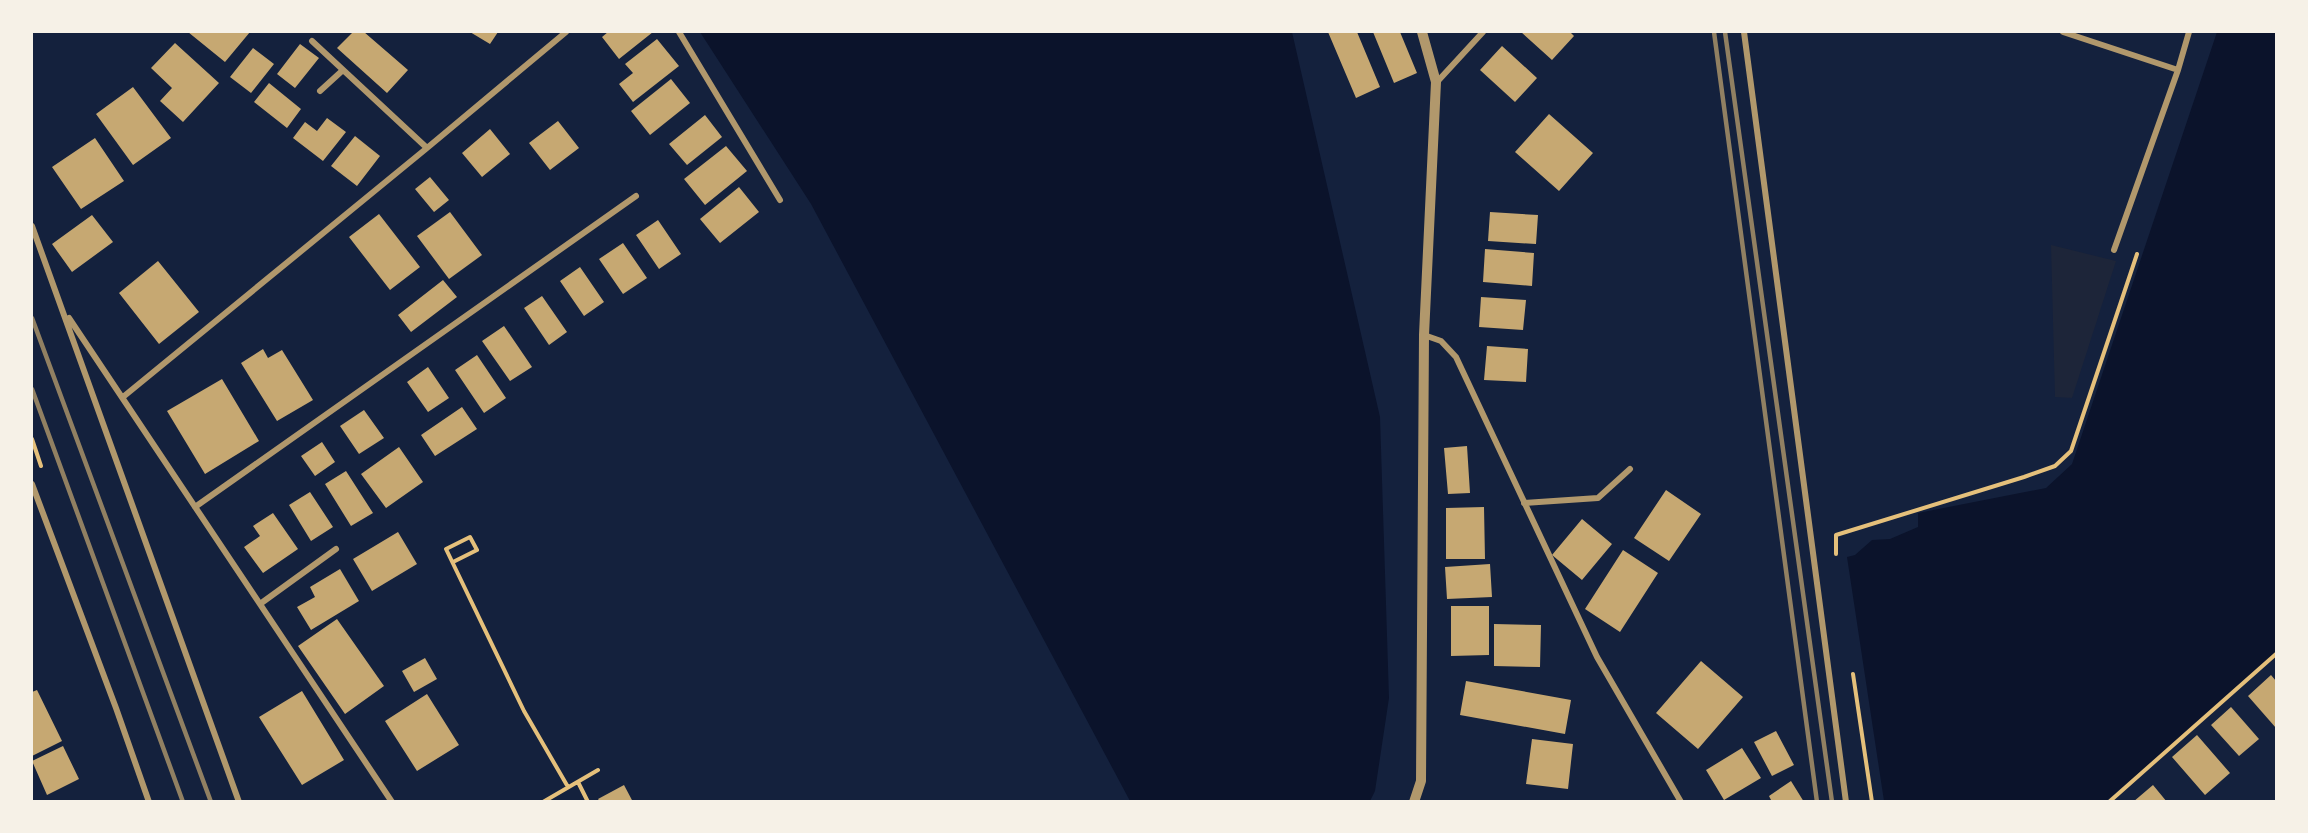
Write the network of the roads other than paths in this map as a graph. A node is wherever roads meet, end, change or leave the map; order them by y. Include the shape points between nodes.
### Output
1 (566, 32) edge
2 (679, 32) edge
3 (1422, 32) edge
4 (1483, 32) edge
5 (1744, 32) edge
6 (2063, 32) edge
7 (2189, 32) edge
8 (312, 41) dead end
9 (343, 70) junction
10 (2178, 70) junction
11 (1436, 82) junction
12 (320, 91) dead end
13 (427, 148) junction
14 (636, 196) dead end
15 (780, 200) dead end
16 (32, 226) edge
17 (2114, 250) dead end
18 (63, 310) junction
19 (1424, 334) junction
20 (123, 397) junction
21 (1630, 469) dead end
22 (32, 484) edge
23 (1524, 503) junction
24 (195, 507) junction
25 (336, 549) dead end
26 (260, 604) junction
27 (149, 801) edge
28 (239, 801) edge
29 (392, 801) edge
30 (1414, 801) edge
31 (1681, 801) edge
32 (1846, 801) edge

1 - 13 street
2 - 15 street
3 - 11 street
4 - 11 street
5 - 32 street
6 - 10 street
7 - 10 street
8 - 9 street
9 - 12 street
9 - 13 street
10 - 17 street
11 - 19 street
13 - 20 street
14 - 24 street
16 - 18 street
18 - 20 street
18 - 28 street
19 - 23 street via 1441,341 1456,357
19 - 30 street via 1421,781
20 - 24 street
21 - 23 street via 1598,498
22 - 27 street
23 - 31 street via 1597,657
24 - 26 street
25 - 26 street
26 - 29 street

